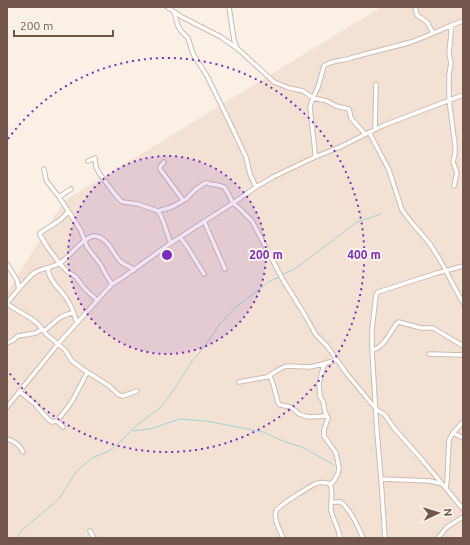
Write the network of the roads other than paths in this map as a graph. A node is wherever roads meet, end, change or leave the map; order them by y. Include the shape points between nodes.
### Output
1 (168, 7) edge
2 (229, 7) edge
3 (415, 7) edge
4 (174, 11) junction
5 (463, 21) edge
6 (451, 25) junction
7 (433, 33) junction
8 (238, 49) junction
9 (376, 84) dead end
10 (463, 95) edge
11 (313, 98) junction
12 (449, 100) junction
13 (375, 129) junction
14 (367, 133) junction
15 (315, 157) junction
16 (88, 161) dead end
17 (164, 162) dead end
18 (44, 169) dead end
19 (454, 186) dead end
20 (256, 187) junction
21 (71, 189) dead end
22 (59, 197) junction
23 (183, 200) junction
24 (233, 203) junction
25 (158, 211) junction
26 (68, 212) junction
27 (204, 221) junction
28 (180, 237) junction
29 (84, 241) junction
30 (172, 243) junction
31 (7, 264) edge
32 (60, 264) junction
33 (463, 266) edge
34 (48, 268) junction
35 (225, 269) dead end
36 (134, 270) junction
37 (447, 271) junction
38 (204, 274) dead end
39 (112, 284) junction
40 (19, 289) junction
41 (97, 300) junction
42 (463, 303) edge
43 (7, 304) edge
44 (73, 313) junction
45 (77, 322) junction
46 (43, 330) junction
47 (7, 343) edge
48 (58, 344) junction
49 (463, 346) edge
50 (372, 350) junction
51 (429, 354) dead end
52 (463, 355) edge
53 (336, 360) junction
54 (325, 364) junction
55 (87, 373) junction
56 (270, 376) junction
57 (239, 382) dead end
58 (137, 391) dead end
59 (20, 392) junction
60 (7, 407) edge
61 (376, 409) junction
62 (327, 416) junction
63 (57, 421) junction
64 (463, 422) edge
65 (64, 427) dead end
66 (454, 433) junction
67 (463, 438) edge
68 (7, 439) edge
69 (23, 452) dead end
70 (381, 479) junction
71 (330, 484) junction
72 (445, 486) junction
73 (331, 502) junction
74 (463, 509) edge
75 (463, 517) edge
76 (90, 531) dead end
77 (94, 538) edge
78 (283, 538) edge
79 (340, 538) edge
80 (363, 538) edge
81 (385, 538) edge
82 (438, 538) edge

1 - 4 street
2 - 8 street via 234,40
3 - 7 street via 417,15 427,22
4 - 8 street
4 - 20 street via 178,26 188,38 193,54 230,121
5 - 6 street
6 - 7 street
6 - 12 street
7 - 11 street via 324,66
8 - 11 street via 274,82 303,91
9 - 13 street
10 - 12 street
11 - 14 street via 348,109 351,118
11 - 15 street via 310,107
12 - 13 street
12 - 19 street via 456,146 453,162 457,173
13 - 14 street
14 - 15 street
14 - 37 street via 389,170 402,210 430,244
15 - 20 street
16 - 25 street via 95,158 99,173 122,202
17 - 23 street via 160,169
18 - 22 street via 46,180
20 - 24 street
21 - 22 street
22 - 26 street
23 - 24 street via 208,183 222,186
23 - 25 street via 172,208
24 - 27 street
24 - 53 street via 252,221 316,335
25 - 30 street
26 - 29 street via 81,230
26 - 32 street via 39,234
27 - 28 street
27 - 35 street
28 - 30 street
28 - 38 street
29 - 32 street
29 - 36 street via 93,236 103,239 122,263
29 - 39 street
30 - 36 street
31 - 40 street via 17,280
32 - 34 street
32 - 41 street
33 - 37 street
34 - 40 street via 34,273
34 - 44 street via 49,277 67,299
36 - 39 street
37 - 42 street
37 - 50 street via 377,294
39 - 41 street
40 - 43 street
41 - 45 street
43 - 46 street via 37,322
44 - 45 street
44 - 46 street via 62,316
45 - 48 street
46 - 47 street via 18,336
46 - 48 street
48 - 55 street via 72,361
48 - 59 street
49 - 50 street via 433,328 421,328 399,322 382,345
50 - 61 street
51 - 52 street
53 - 54 street
53 - 61 street
54 - 56 street via 310,367 286,366
54 - 62 street via 319,388
55 - 58 street via 121,396
55 - 63 street via 71,403
56 - 57 street
56 - 62 street via 279,404 291,407 302,415
59 - 60 street
59 - 63 street via 51,422
61 - 70 street
61 - 72 street via 385,415
62 - 71 street via 324,436 336,453 339,468 338,474
63 - 65 street
64 - 66 street
66 - 67 street
66 - 72 street via 448,444
68 - 69 street via 17,443
70 - 72 street via 430,481
70 - 81 street
71 - 73 street
71 - 78 street via 316,484 278,508 276,520
72 - 74 street
73 - 79 street via 332,515
73 - 80 street via 340,502 346,507
75 - 82 street via 447,527
76 - 77 street

